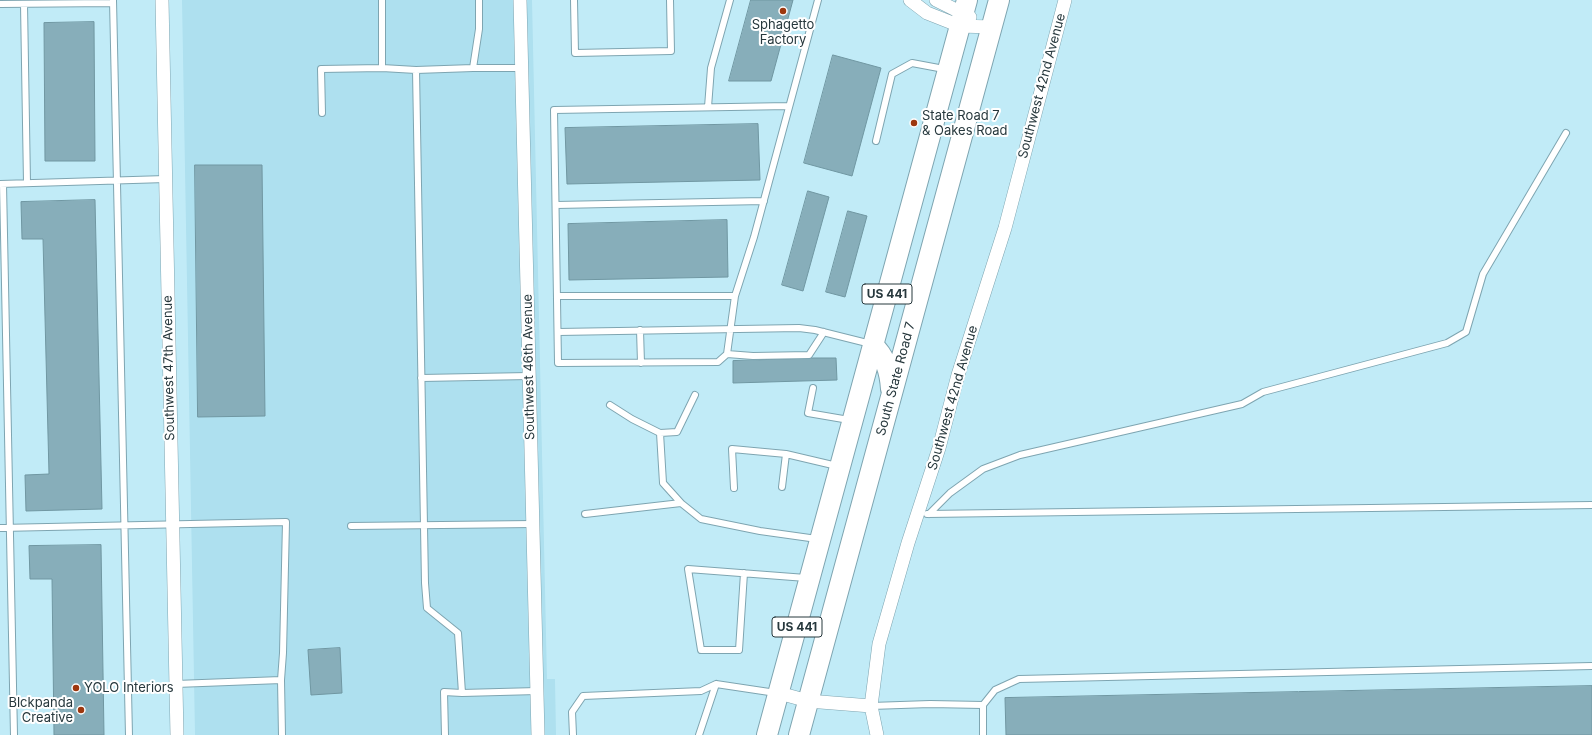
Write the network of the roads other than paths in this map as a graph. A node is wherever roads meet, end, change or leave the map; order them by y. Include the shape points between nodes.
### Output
1 (162, 0) edge
2 (382, 0) edge
3 (479, 0) edge
4 (520, 0) edge
5 (574, 0) edge
6 (670, 0) edge
7 (730, 0) edge
8 (818, 0) edge
9 (910, 0) edge
10 (936, 0) edge
11 (999, 0) edge
12 (1065, 0) edge
13 (113, 1) edge
14 (0, 4) edge
15 (24, 4) junction
16 (963, 13) edge
17 (992, 27) junction
18 (382, 68) junction
19 (473, 68) junction
20 (522, 68) junction
21 (416, 70) junction
22 (948, 70) junction
23 (789, 106) junction
24 (708, 107) junction
25 (322, 113) dead end
26 (1566, 133) dead end
27 (876, 141) dead end
28 (166, 179) junction
29 (116, 180) junction
30 (27, 183) junction
31 (2, 184) edge
32 (764, 200) junction
33 (556, 205) junction
34 (558, 296) junction
35 (735, 296) junction
36 (731, 329) junction
37 (640, 330) junction
38 (558, 332) junction
39 (824, 332) junction
40 (873, 345) junction
41 (727, 354) junction
42 (641, 363) junction
43 (529, 376) junction
44 (421, 378) junction
45 (813, 388) dead end
46 (695, 396) dead end
47 (891, 397) junction
48 (610, 405) dead end
49 (853, 421) junction
50 (660, 433) junction
51 (786, 454) junction
52 (840, 466) junction
53 (782, 487) dead end
54 (734, 488) dead end
55 (681, 503) junction
56 (1592, 505) edge
57 (585, 514) dead end
58 (923, 514) junction
59 (172, 524) junction
60 (533, 524) junction
61 (125, 525) junction
62 (351, 526) dead end
63 (424, 526) junction
64 (0, 528) edge
65 (10, 528) junction
66 (821, 539) junction
67 (744, 573) junction
68 (810, 578) junction
69 (1592, 666) edge
70 (281, 680) junction
71 (176, 684) junction
72 (716, 684) junction
73 (537, 691) junction
74 (462, 693) junction
75 (779, 693) junction
76 (808, 701) junction
77 (983, 705) junction
78 (871, 706) junction
79 (14, 735) edge
80 (130, 735) edge
81 (177, 735) edge
82 (282, 735) edge
83 (445, 735) edge
84 (538, 735) edge
85 (573, 735) edge
86 (699, 735) edge
87 (767, 735) edge
88 (799, 735) edge
89 (877, 735) edge
90 (983, 735) edge

1 - 28 street, Southwest 47th Avenue
2 - 18 lane
3 - 19 lane via 479,29
4 - 20 street, Southwest 46th Avenue
5 - 6 lane via 575,53 671,51
7 - 24 lane via 711,68
8 - 23 lane
9 - 16 street via 927,13
10 - 16 street
11 - 17 main road, South State Road 7 / US 441
12 - 58 street, Southwest 42nd Avenue via 1004,228 958,375
13 - 15 lane
13 - 29 lane
14 - 15 lane
15 - 30 lane
16 - 17 street
16 - 22 main road, US 441
17 - 47 main road, South State Road 7 / US 441
18 - 21 lane
18 - 25 lane via 321,69
19 - 20 lane
19 - 21 lane
20 - 43 street, Southwest 46th Avenue
21 - 44 lane
22 - 27 lane via 912,63 892,74
22 - 40 main road, US 441
23 - 24 lane
23 - 32 lane
24 - 33 lane via 554,110
26 - 58 lane via 1483,274 1466,332 1447,343 1264,392 1242,404 1020,455 983,469
28 - 29 lane
28 - 59 street, Southwest 47th Avenue
29 - 30 lane
29 - 61 lane
30 - 31 lane
31 - 65 lane
32 - 33 lane
32 - 35 lane
33 - 34 lane
34 - 35 lane
34 - 38 lane
35 - 36 lane
36 - 37 lane
36 - 39 lane via 799,328
36 - 41 lane
37 - 38 lane
37 - 42 lane
38 - 42 lane via 558,363
39 - 40 lane
39 - 41 lane via 809,355
40 - 47 main road via 881,352 887,363
40 - 49 main road, US 441
41 - 42 lane via 718,362
43 - 44 lane
43 - 60 street, Southwest 46th Avenue
44 - 63 lane
45 - 49 lane via 808,413
46 - 50 lane via 677,432
47 - 76 main road, South State Road 7 / US 441
48 - 50 lane
49 - 52 main road, US 441
50 - 55 lane via 663,483
51 - 52 lane
51 - 53 lane
51 - 54 lane via 732,449
52 - 66 main road, US 441
55 - 57 lane
55 - 66 lane via 700,519 760,531
56 - 58 lane
58 - 78 street, Southwest 42nd Avenue via 879,644
59 - 61 lane
59 - 70 lane via 286,522
59 - 71 street, Southwest 47th Avenue
60 - 63 lane
60 - 73 street, Southwest 46th Avenue
61 - 65 lane
61 - 80 lane
62 - 63 lane
63 - 74 lane via 427,608 458,633
64 - 65 lane
65 - 79 lane
66 - 68 main road, US 441
67 - 67 lane via 688,569 701,650 739,650
67 - 68 lane
68 - 75 main road, US 441
69 - 77 lane via 1019,679 995,690
70 - 71 lane
70 - 82 lane
71 - 81 street, Southwest 47th Avenue
72 - 75 lane
72 - 85 lane via 701,691 583,696 572,712
72 - 86 lane
73 - 74 lane
73 - 84 street, Southwest 46th Avenue
74 - 83 lane via 444,692
75 - 76 street
75 - 87 main road, US 441
76 - 78 street
76 - 88 main road, South State Road 7 / US 441
77 - 78 lane
77 - 90 lane
78 - 89 street, Southwest 42nd Avenue

